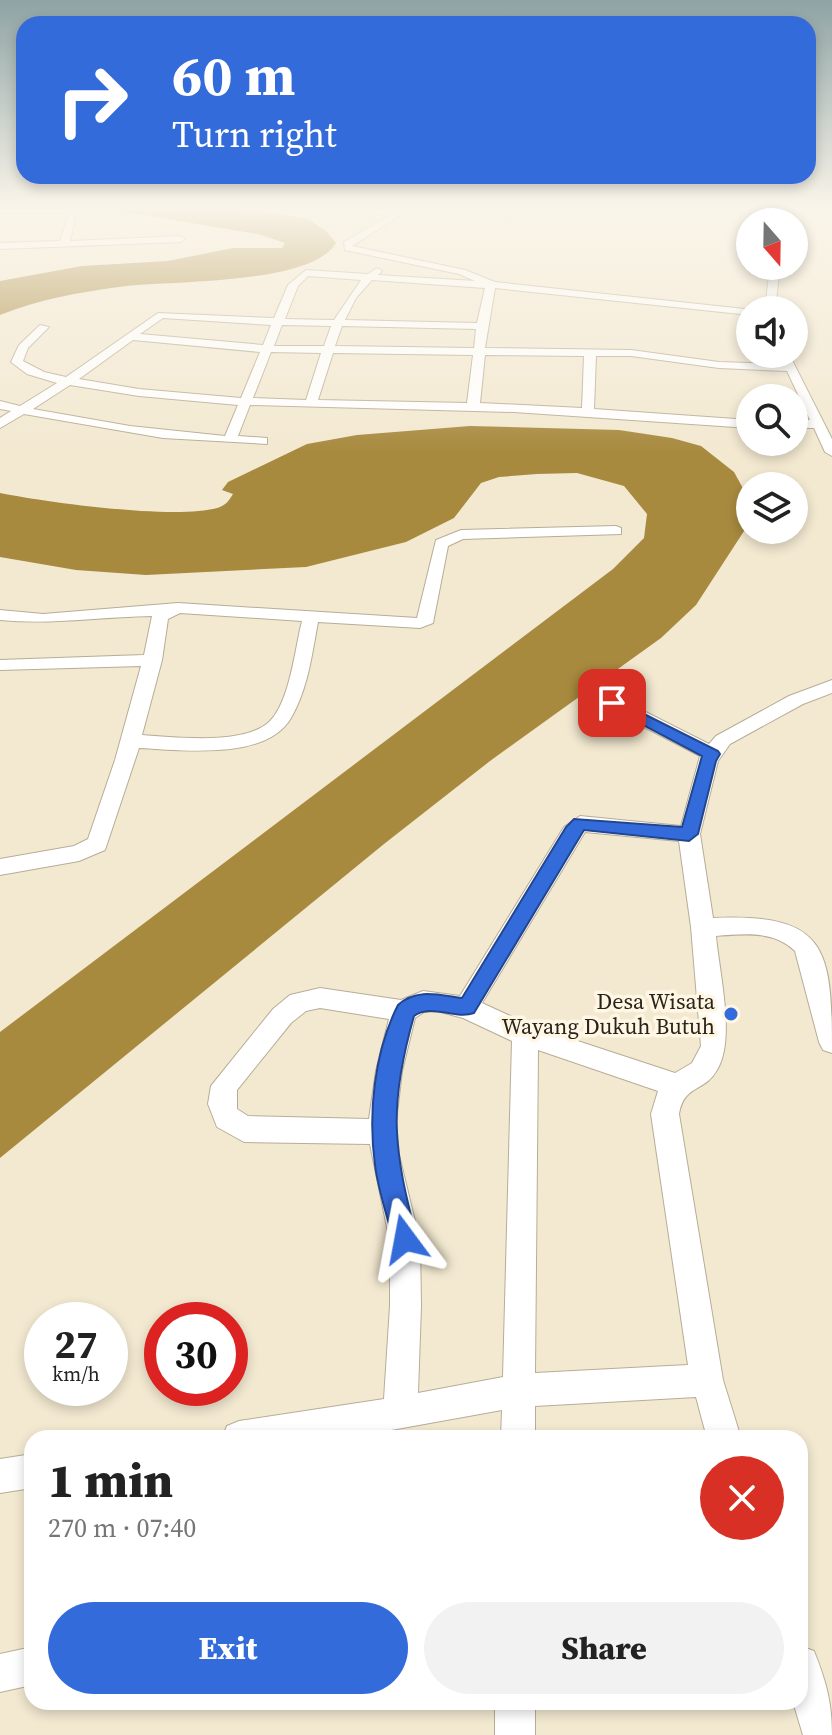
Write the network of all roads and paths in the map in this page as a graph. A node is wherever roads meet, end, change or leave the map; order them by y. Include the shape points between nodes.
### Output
1 (294, 289) edge
2 (361, 289) edge
3 (490, 289) edge
4 (546, 289) edge
5 (647, 298) junction
6 (620, 307) dead end
7 (736, 310) edge
8 (279, 322) junction
9 (338, 323) junction
10 (482, 326) junction
11 (44, 327) dead end
12 (133, 337) junction
13 (267, 349) junction
14 (330, 350) junction
15 (478, 352) junction
16 (590, 353) junction
17 (736, 366) edge
18 (790, 368) edge
19 (70, 381) junction
20 (244, 404) junction
21 (311, 404) junction
22 (0, 405) edge
23 (473, 407) junction
24 (21, 410) junction
25 (588, 413) junction
26 (0, 424) edge
27 (808, 424) edge
28 (818, 424) junction
29 (736, 425) edge
30 (230, 440) junction
31 (262, 441) dead end
32 (832, 452) edge
33 (616, 531) dead end
34 (168, 611) junction
35 (0, 615) edge
36 (311, 616) junction
37 (153, 660) junction
38 (0, 665) edge
39 (832, 686) edge
40 (595, 694) dead end
41 (128, 741) junction
42 (712, 754) junction
43 (689, 834) junction
44 (0, 867) edge
45 (703, 927) junction
46 (467, 1007) junction
47 (405, 1011) junction
48 (525, 1035) junction
49 (832, 1042) edge
50 (676, 1085) junction
51 (383, 1132) junction
52 (707, 1380) junction
53 (519, 1390) junction
54 (400, 1413) junction
55 (291, 1430) edge
56 (518, 1430) edge
57 (722, 1430) edge
58 (24, 1472) edge
59 (0, 1476) edge
60 (24, 1668) edge
61 (0, 1673) edge
62 (808, 1689) edge
63 (515, 1710) edge
64 (515, 1735) edge
65 (823, 1735) edge

1 - 8 street
2 - 9 street
3 - 10 street
4 - 5 street
5 - 6 street
5 - 7 street
8 - 9 street
8 - 12 street via 162,315 151,318
8 - 13 street
9 - 10 street
9 - 14 street
10 - 15 street
11 - 19 street via 23,347 17,362
12 - 13 street
12 - 19 street
13 - 14 street
13 - 20 street
14 - 15 street
14 - 21 street
15 - 16 street
15 - 23 street
16 - 17 street
16 - 25 street
18 - 28 street
19 - 20 street
19 - 24 street
20 - 21 street
20 - 30 street
21 - 23 street
22 - 24 street
23 - 25 street
24 - 26 street
24 - 30 street via 104,426
25 - 29 street
27 - 28 street
28 - 32 street
30 - 31 street
33 - 36 street via 461,535 441,543 427,619 411,624
34 - 35 street via 43,619
34 - 36 street
34 - 37 street via 160,616
36 - 41 street via 291,698 276,727 236,742
37 - 38 street
37 - 41 street
39 - 42 street via 723,740
40 - 42 street
41 - 44 street via 97,844 79,853
42 - 43 street
43 - 45 street
43 - 46 street via 580,824
45 - 49 street via 771,927 797,934 806,947
45 - 50 street via 714,1046 710,1064
46 - 47 street via 427,1002
46 - 48 street
47 - 51 street via 389,1065
47 - 51 street via 320,998 299,1002 224,1086 221,1104 227,1118 244,1129
48 - 50 street
48 - 53 street
50 - 52 street via 665,1114
51 - 54 street via 405,1239
52 - 53 street
52 - 57 street
53 - 54 street
53 - 56 street
54 - 55 street
58 - 59 street
60 - 61 street
62 - 65 street
63 - 64 street

